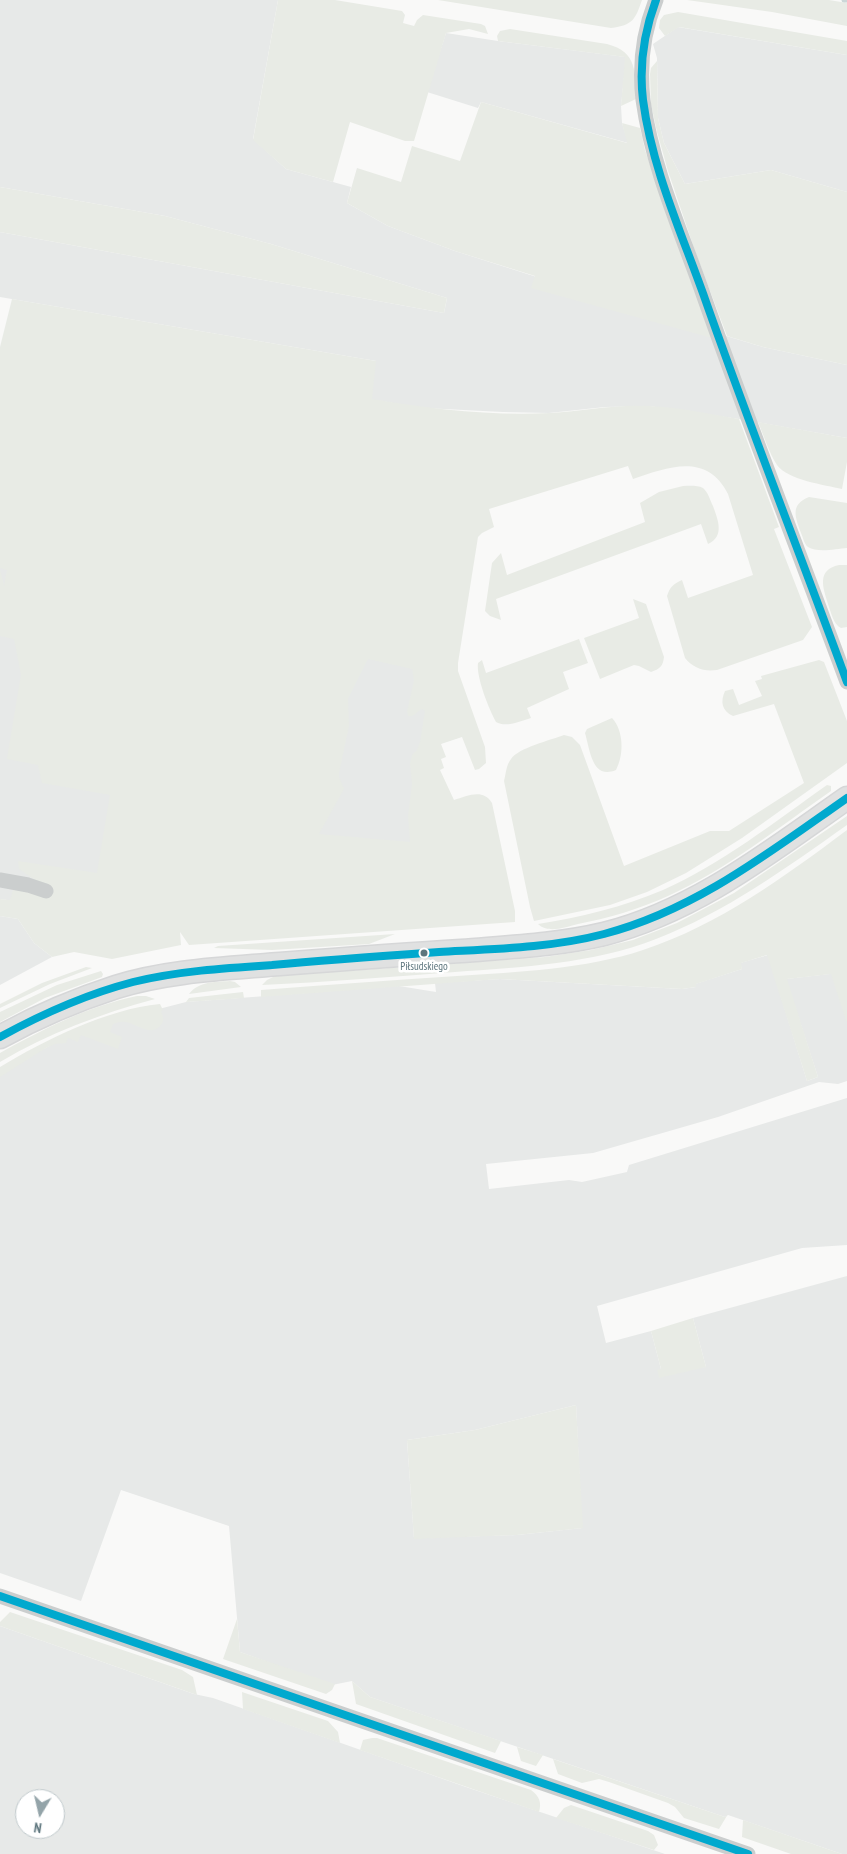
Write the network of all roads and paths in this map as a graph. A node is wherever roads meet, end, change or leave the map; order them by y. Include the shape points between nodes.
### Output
1 (656, 0) edge
2 (847, 682) edge
3 (847, 798) edge
4 (0, 880) edge
5 (46, 891) dead end
6 (0, 1038) edge
7 (0, 1596) edge
8 (748, 1854) edge

1 - 2 street via 645,32 641,69 652,148 740,398
3 - 6 main road via 698,898 663,915 610,932 528,945 221,968 163,976 75,1002 21,1025
4 - 5 street
7 - 8 street

